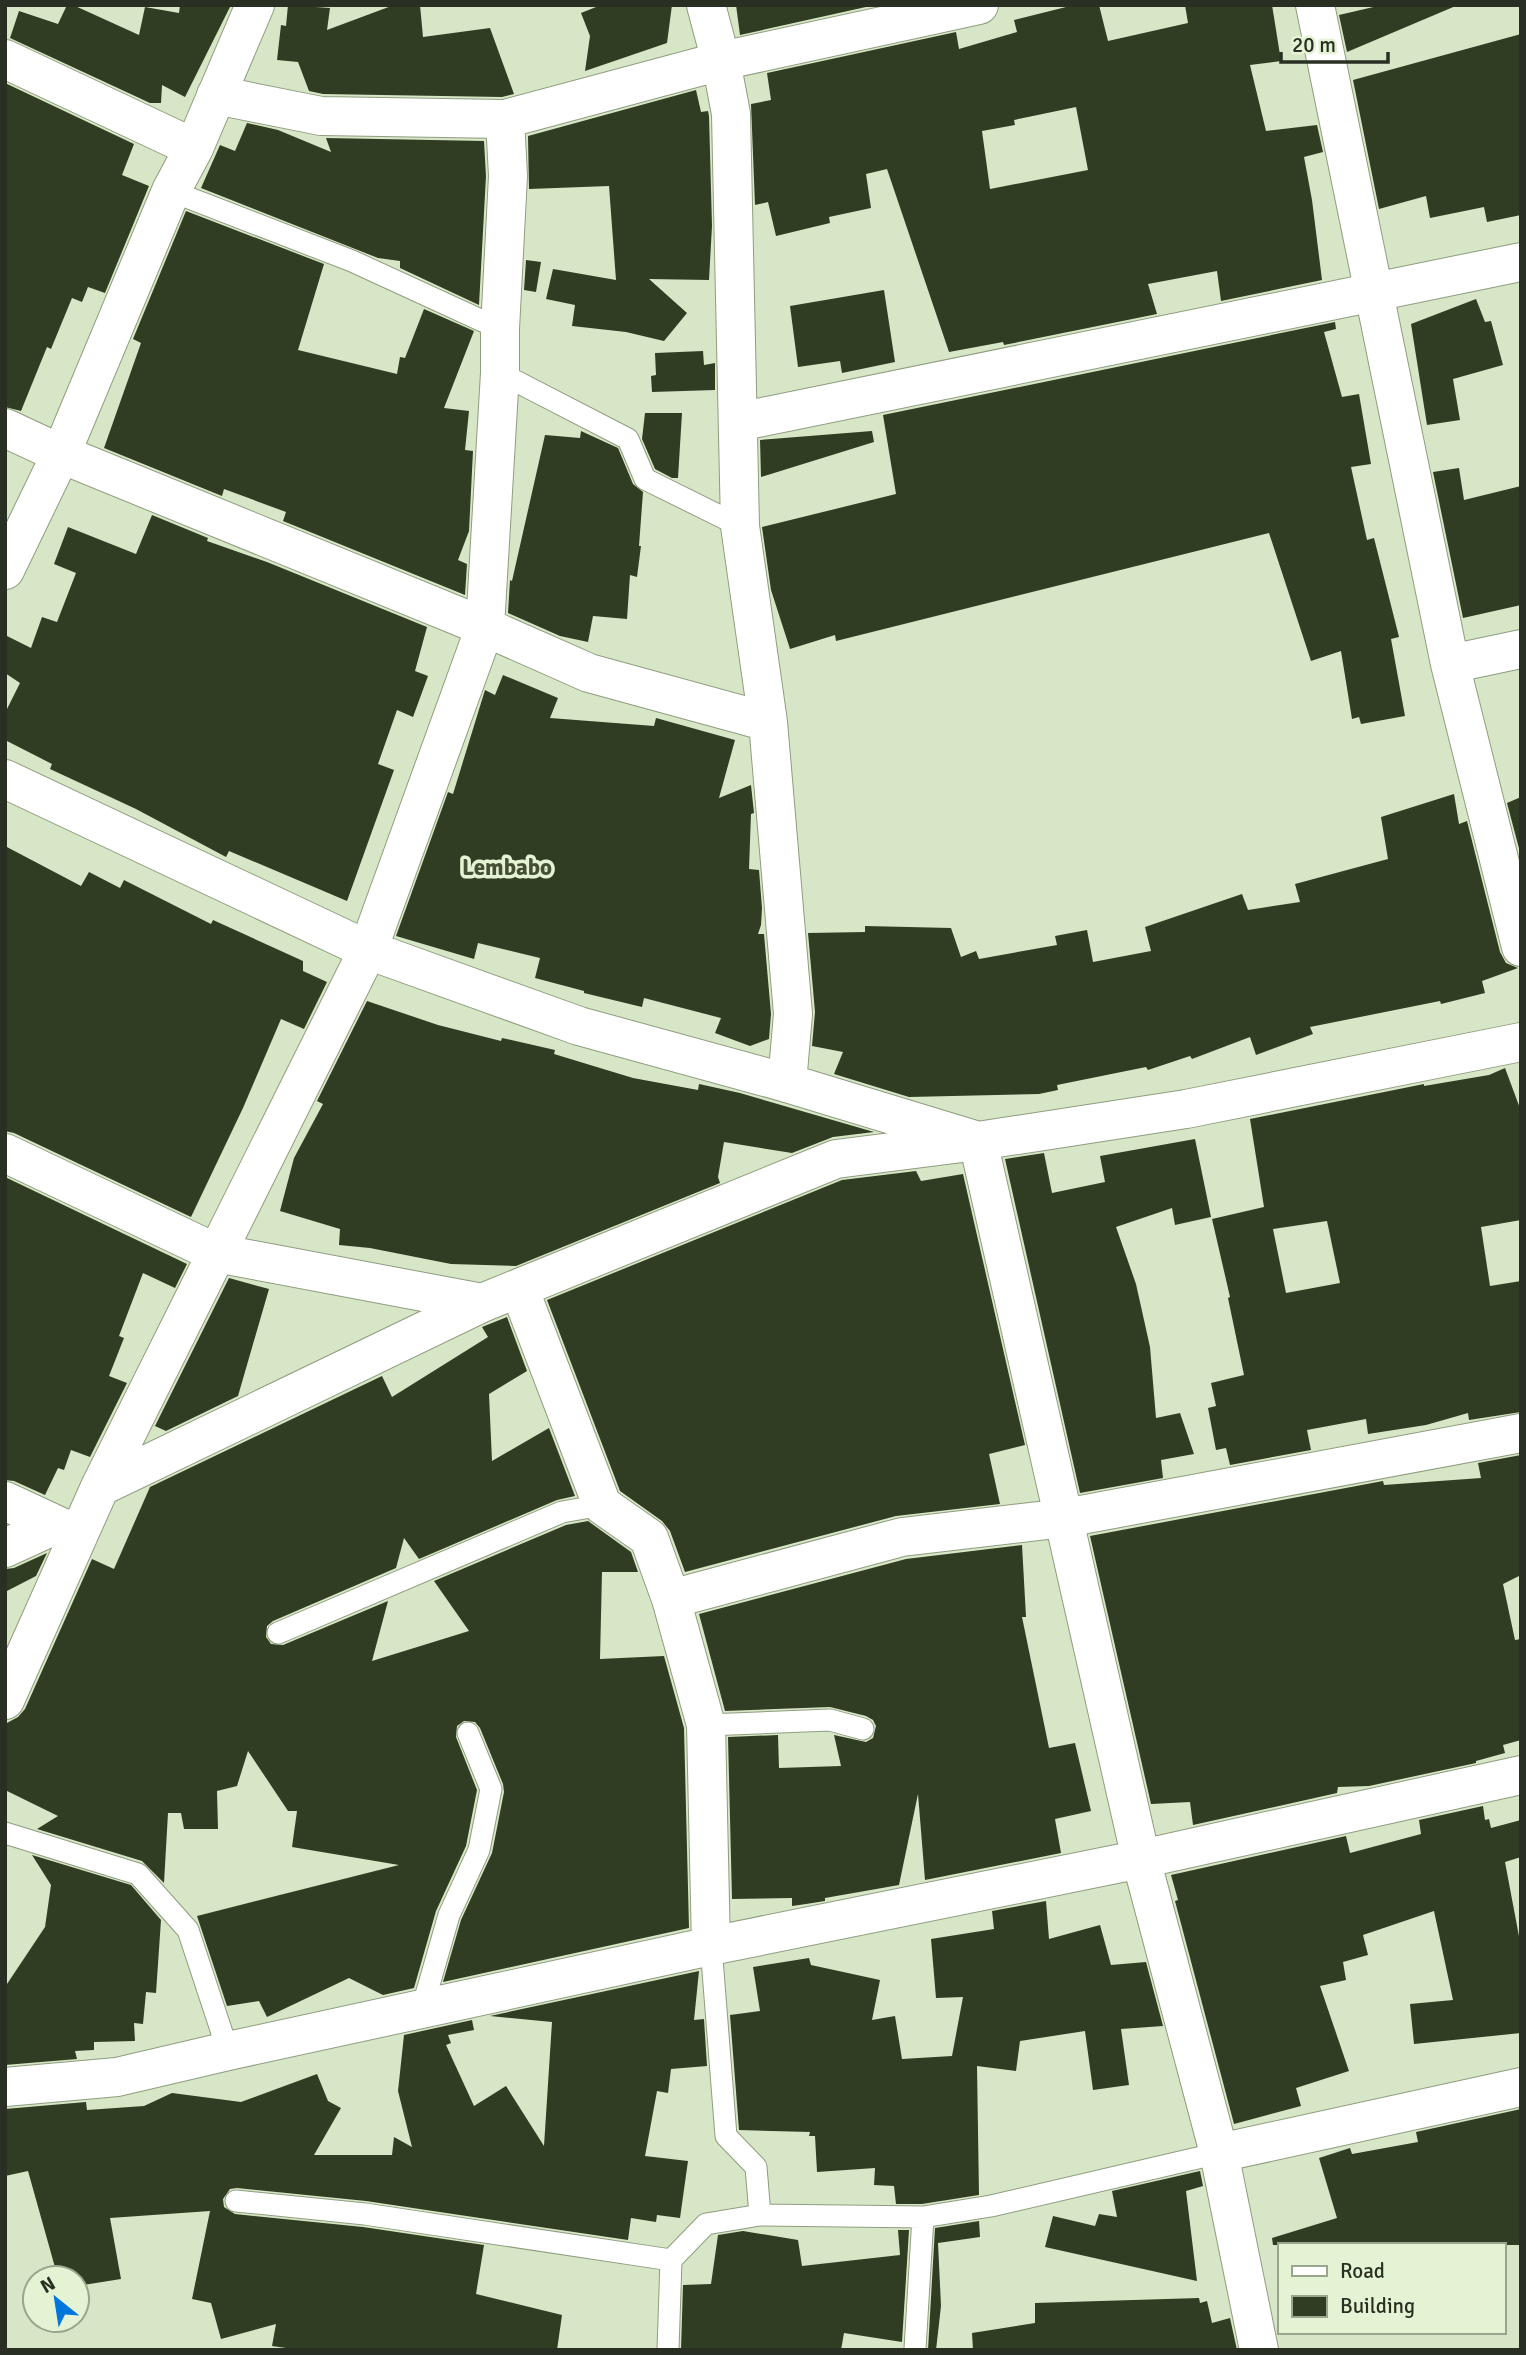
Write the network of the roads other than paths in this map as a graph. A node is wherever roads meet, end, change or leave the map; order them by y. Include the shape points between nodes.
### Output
1 (255, 5) edge
2 (706, 5) edge
3 (979, 5) edge
4 (1315, 5) edge
5 (5, 59) edge
6 (721, 61) junction
7 (216, 95) junction
8 (505, 119) junction
9 (194, 148) junction
10 (171, 191) junction
11 (1521, 262) edge
12 (1374, 291) junction
13 (500, 330) junction
14 (500, 373) junction
15 (738, 422) junction
16 (5, 428) edge
17 (61, 454) junction
18 (740, 527) junction
19 (5, 570) edge
20 (485, 627) junction
21 (1521, 649) edge
22 (1450, 664) junction
23 (768, 722) junction
24 (5, 779) edge
25 (1521, 947) edge
26 (368, 950) junction
27 (1521, 1042) edge
28 (787, 1083) junction
29 (978, 1141) junction
30 (5, 1153) edge
31 (216, 1253) junction
32 (519, 1288) junction
33 (482, 1303) junction
34 (1521, 1433) edge
35 (100, 1487) junction
36 (5, 1501) edge
37 (602, 1505) junction
38 (1065, 1518) junction
39 (66, 1530) junction
40 (5, 1549) edge
41 (671, 1599) junction
42 (278, 1633) dead end
43 (5, 1700) edge
44 (706, 1725) junction
45 (863, 1730) dead end
46 (468, 1733) dead end
47 (1521, 1775) edge
48 (5, 1833) edge
49 (1141, 1859) junction
50 (711, 1946) junction
51 (422, 2009) junction
52 (228, 2051) junction
53 (5, 2087) edge
54 (1521, 2087) edge
55 (1219, 2153) junction
56 (236, 2200) dead end
57 (760, 2215) junction
58 (923, 2217) junction
59 (671, 2260) junction
60 (915, 2349) edge
61 (668, 2350) edge
62 (1259, 2350) edge

1 - 7 street
2 - 6 street
3 - 6 street
4 - 12 street
5 - 9 street
6 - 8 street
6 - 15 street via 731,114
7 - 8 street via 321,116
7 - 9 street
8 - 13 street via 508,176
9 - 10 street
10 - 13 lane via 352,261
10 - 17 street
11 - 12 street
12 - 15 street
12 - 22 street
13 - 14 street
14 - 18 lane via 628,439 645,479
14 - 20 street
15 - 18 street
16 - 17 street
17 - 19 street
17 - 20 street
18 - 23 street
20 - 23 street via 589,673
20 - 26 street
21 - 22 street
22 - 25 street
23 - 28 street via 793,1014
24 - 26 street
26 - 28 street via 579,1026
26 - 31 street
27 - 29 street via 1186,1109
28 - 29 street
29 - 32 street via 836,1159
29 - 38 street
30 - 31 street
31 - 33 street
31 - 35 street
32 - 33 street
32 - 37 street
33 - 35 street
34 - 38 street
35 - 39 street
36 - 39 street
37 - 41 street via 649,1538
37 - 42 lane via 562,1512
38 - 41 street via 902,1537
38 - 49 street
39 - 40 street
39 - 43 street
41 - 44 street
44 - 45 lane via 830,1720
44 - 50 street
46 - 51 lane via 491,1789 479,1850 449,1915
47 - 49 street
48 - 52 lane via 138,1874 188,1930
49 - 50 street
49 - 55 street
50 - 51 street
50 - 57 lane via 726,2136 756,2167
51 - 52 street
52 - 53 street via 117,2077
54 - 55 street
55 - 58 lane via 991,2206
55 - 62 street
56 - 59 lane via 365,2214
57 - 58 lane
57 - 59 lane via 706,2224
58 - 60 lane
59 - 61 lane

